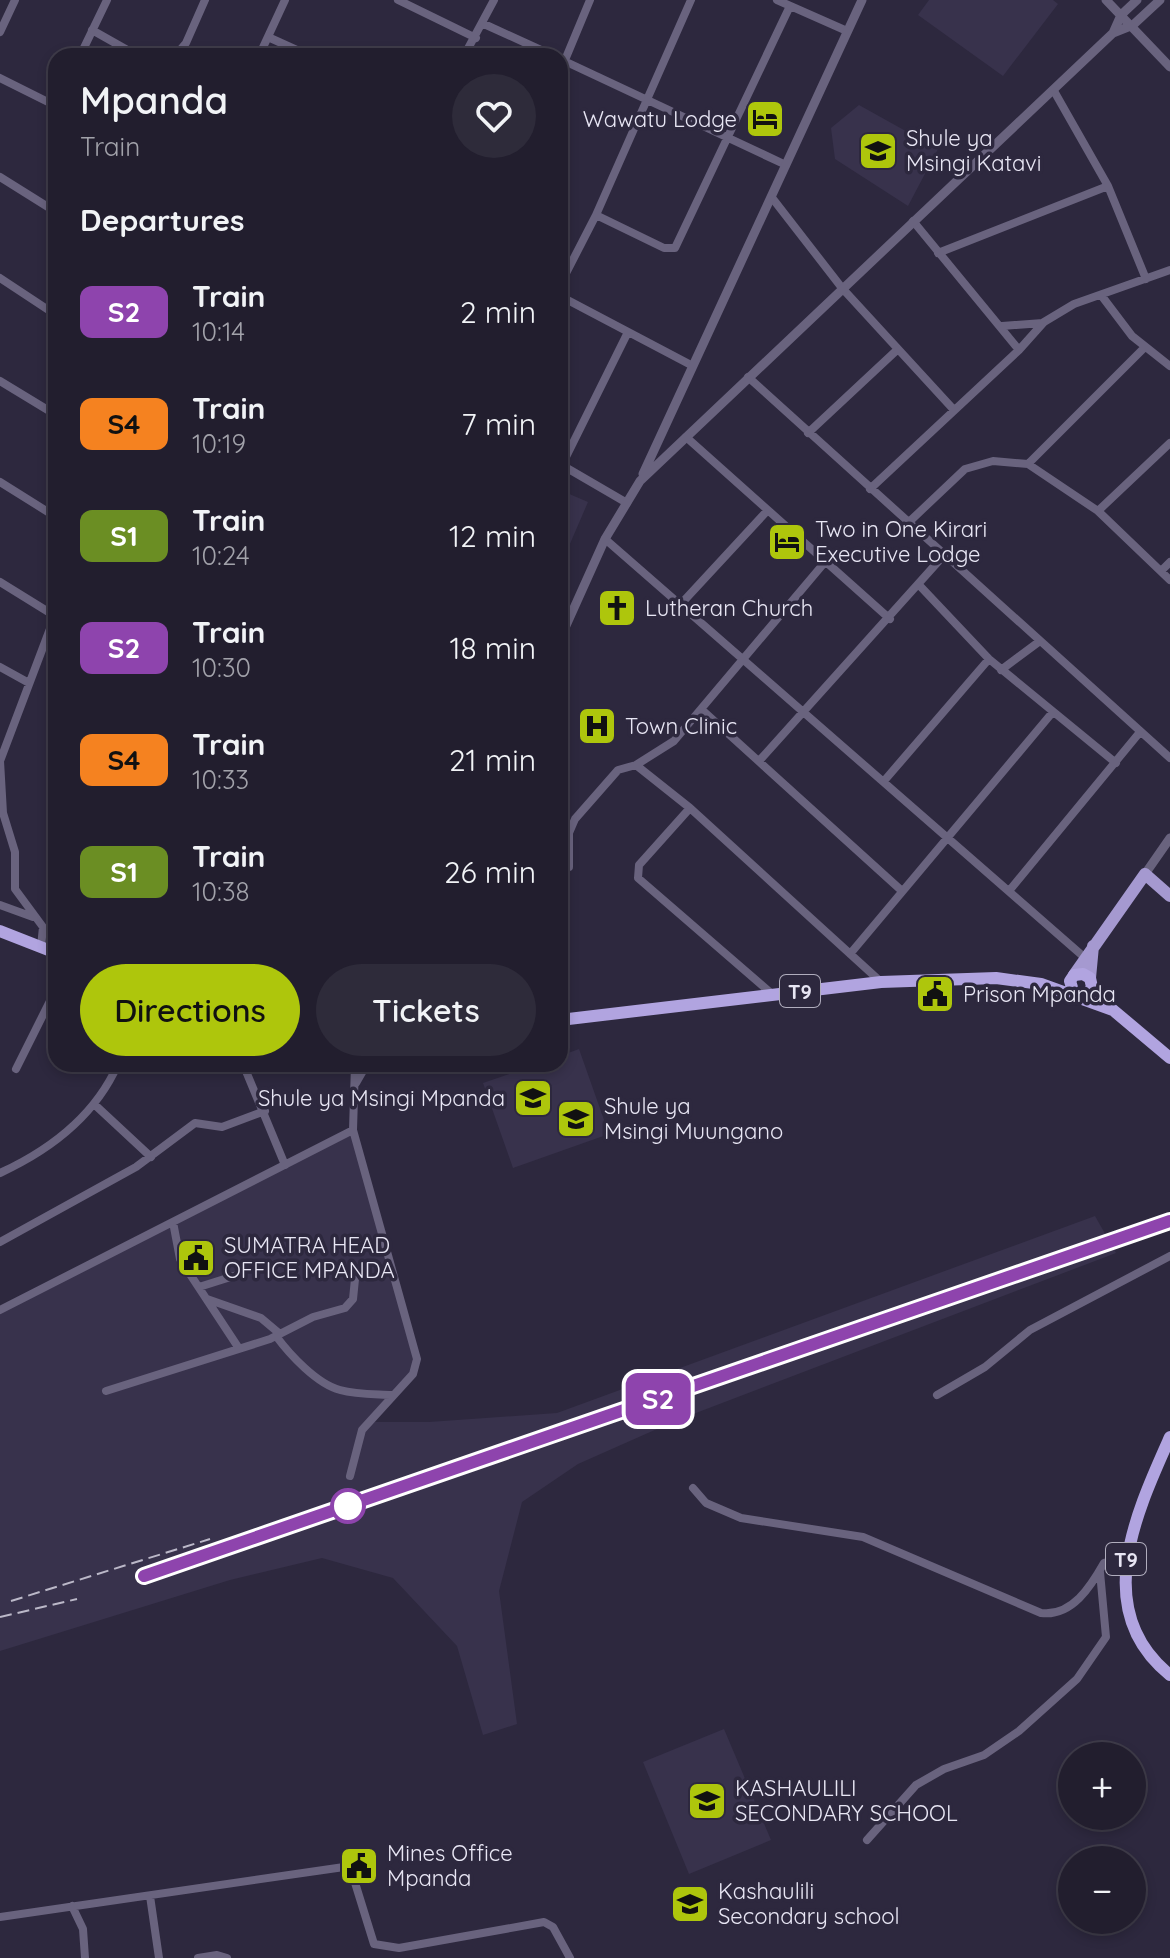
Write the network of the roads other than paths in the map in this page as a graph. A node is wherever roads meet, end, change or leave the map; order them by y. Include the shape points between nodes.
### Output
1 (15, 0) edge
2 (107, 0) edge
3 (205, 0) edge
4 (285, 0) edge
5 (398, 0) edge
6 (423, 0) edge
7 (494, 0) edge
8 (590, 0) edge
9 (691, 0) edge
10 (777, 0) edge
11 (862, 0) edge
12 (1106, 0) edge
13 (1137, 0) edge
14 (1160, 0) edge
15 (790, 6) junction
16 (418, 10) junction
17 (1121, 15) junction
18 (484, 24) junction
19 (1133, 25) junction
20 (92, 30) junction
21 (847, 31) junction
22 (0, 32) edge
23 (1113, 33) junction
24 (268, 37) junction
25 (476, 38) junction
26 (84, 48) edge
27 (124, 48) edge
28 (182, 48) edge
29 (263, 48) edge
30 (292, 48) edge
31 (469, 48) edge
32 (536, 48) edge
33 (568, 48) edge
34 (568, 63) edge
35 (1170, 67) edge
36 (0, 78) edge
37 (1054, 91) junction
38 (646, 99) junction
39 (48, 102) edge
40 (728, 138) junction
41 (786, 165) junction
42 (0, 177) edge
43 (1108, 186) junction
44 (773, 199) dead end
45 (48, 207) edge
46 (596, 215) junction
47 (913, 221) junction
48 (938, 253) junction
49 (568, 269) edge
50 (1170, 270) edge
51 (0, 278) edge
52 (1146, 279) junction
53 (842, 288) junction
54 (1101, 295) junction
55 (568, 300) edge
56 (48, 310) edge
57 (1044, 322) junction
58 (1002, 326) junction
59 (628, 332) junction
60 (1145, 347) junction
61 (898, 349) junction
62 (1019, 350) junction
63 (691, 365) junction
64 (1170, 366) edge
65 (748, 377) junction
66 (0, 381) edge
67 (48, 410) edge
68 (954, 410) junction
69 (808, 433) junction
70 (686, 437) junction
71 (1170, 443) edge
72 (568, 451) edge
73 (1028, 464) junction
74 (568, 469) edge
75 (640, 481) junction
76 (0, 482) edge
77 (870, 489) junction
78 (627, 503) junction
79 (767, 511) junction
80 (1098, 511) junction
81 (48, 512) edge
82 (909, 522) junction
83 (605, 539) junction
84 (945, 554) junction
85 (825, 562) junction
86 (1170, 562) edge
87 (1161, 571) junction
88 (1170, 580) edge
89 (0, 582) edge
90 (920, 586) junction
91 (680, 605) junction
92 (48, 611) edge
93 (890, 619) junction
94 (568, 621) edge
95 (48, 633) edge
96 (1040, 641) junction
97 (743, 657) junction
98 (989, 659) junction
99 (0, 667) edge
100 (1001, 670) junction
101 (29, 683) junction
102 (701, 709) junction
103 (805, 712) junction
104 (1052, 713) junction
105 (1140, 732) junction
106 (1, 754) edge
107 (1170, 758) edge
108 (759, 761) junction
109 (1116, 763) junction
110 (636, 765) junction
111 (884, 781) junction
112 (690, 808) junction
113 (948, 838) junction
114 (1170, 838) edge
115 (569, 867) dead end
116 (1145, 874) junction
117 (902, 891) junction
118 (1009, 891) junction
119 (1170, 896) edge
120 (0, 905) edge
121 (37, 919) junction
122 (0, 931) edge
123 (41, 947) junction
124 (48, 950) edge
125 (1088, 952) junction
126 (850, 954) junction
127 (1073, 976) junction
128 (1091, 980) junction
129 (881, 982) junction
130 (1041, 984) junction
131 (772, 994) junction
132 (1076, 995) junction
133 (48, 1005) edge
134 (1113, 1010) junction
135 (568, 1019) edge
136 (1170, 1058) edge
137 (16, 1069) dead end
138 (113, 1072) edge
139 (247, 1072) edge
140 (355, 1072) edge
141 (363, 1072) edge
142 (356, 1084) junction
143 (94, 1104) junction
144 (265, 1111) junction
145 (353, 1130) junction
146 (151, 1157) junction
147 (285, 1165) junction
148 (0, 1173) edge
149 (173, 1222) junction
150 (0, 1242) edge
151 (1170, 1256) edge
152 (237, 1275) dead end
153 (355, 1279) dead end
154 (199, 1287) junction
155 (207, 1299) junction
156 (0, 1310) edge
157 (278, 1335) junction
158 (238, 1347) junction
159 (106, 1391) dead end
160 (392, 1395) junction
161 (937, 1395) dead end
162 (1170, 1437) edge
163 (350, 1476) dead end
164 (693, 1488) dead end
165 (1126, 1558) junction
166 (1100, 1571) junction
167 (1170, 1675) edge
168 (867, 1840) dead end
169 (150, 1896) junction
170 (72, 1906) junction
171 (0, 1917) edge
172 (158, 1954) edge
173 (85, 1958) edge
174 (171, 1958) edge
175 (198, 1958) edge
176 (227, 1958) edge
177 (570, 1958) edge

1 - 22 street
2 - 20 street
3 - 28 street
4 - 24 street
5 - 16 street
6 - 16 street
7 - 18 street
8 - 33 street
9 - 38 street
10 - 15 street
11 - 21 street
12 - 17 street
13 - 17 street
14 - 19 street
15 - 21 street
15 - 40 street
16 - 25 street
17 - 19 street
17 - 23 street
18 - 25 street
18 - 32 street
19 - 23 street
19 - 35 street
20 - 26 street
20 - 27 street
21 - 41 street
23 - 37 street
24 - 29 street
24 - 30 street
25 - 31 street
34 - 38 street
36 - 39 street
37 - 43 street
37 - 47 street
38 - 40 street
38 - 46 street
40 - 41 street
40 - 46 street via 675,248 664,248
41 - 63 street
42 - 45 street
43 - 48 street
43 - 52 street
44 - 53 street
46 - 49 street
47 - 48 street
47 - 53 street
48 - 58 street
50 - 52 street
51 - 56 street
52 - 54 street
53 - 61 street
53 - 65 street
54 - 57 street
54 - 60 street
55 - 59 street
57 - 58 street
57 - 62 street
58 - 62 street
59 - 63 street
59 - 72 street
60 - 64 street
60 - 73 street
61 - 68 street
61 - 69 street
62 - 68 street
63 - 75 street
65 - 69 street
65 - 70 street
66 - 67 street
68 - 77 street
69 - 77 street
70 - 75 street
70 - 79 street
71 - 80 street
73 - 80 street
73 - 82 street via 993,461 965,469
74 - 78 street
75 - 78 street
76 - 81 street
77 - 82 street
78 - 83 street
79 - 85 street
79 - 91 street
80 - 87 street
82 - 84 street
83 - 91 street
83 - 94 street
84 - 90 street
84 - 96 street
85 - 93 street
85 - 97 street
86 - 87 street
87 - 88 street
89 - 92 street
90 - 93 street
90 - 98 street
91 - 97 street
93 - 103 street
95 - 101 street
96 - 100 street
96 - 105 street
97 - 102 street
97 - 103 street
98 - 100 street
98 - 111 street
99 - 101 street
100 - 104 street
101 - 106 street
102 - 108 street
102 - 110 street via 674,741
103 - 108 street
103 - 111 street
104 - 109 street
104 - 113 street
105 - 107 street
105 - 109 street
106 - 121 street via 3,813 15,852 12,879 18,897
108 - 117 street
109 - 118 street
110 - 112 street
110 - 115 street via 618,770 575,819 569,833
111 - 113 street
112 - 126 street
112 - 131 street via 639,865 638,878
113 - 117 street
113 - 118 street
114 - 116 street
116 - 119 main road
116 - 125 main road
117 - 126 street
118 - 125 street
120 - 121 street
121 - 123 street via 43,927
122 - 123 highway
123 - 124 highway
125 - 127 main road
125 - 128 main road
126 - 129 street
127 - 128 highway, T9 via 1083,974
127 - 130 highway, T9
127 - 132 highway via 1069,985
128 - 132 highway via 1088,993
128 - 134 highway, T9
129 - 130 highway, T9 via 960,977
129 - 131 highway, T9
130 - 132 highway, T9
131 - 135 highway, T9
132 - 134 highway, T9
133 - 137 street
134 - 136 highway, T9
138 - 143 street
139 - 144 street
140 - 142 street
141 - 142 street
142 - 145 street
143 - 146 street
143 - 148 street via 52,1146
144 - 146 street via 222,1127 195,1123
144 - 147 street
145 - 147 street
145 - 160 street via 417,1359 413,1374
146 - 150 street
147 - 149 street
149 - 154 street via 180,1259
149 - 156 street
151 - 161 street via 1030,1330 985,1367
152 - 154 street
153 - 157 street via 353,1299 345,1308
154 - 155 street
155 - 157 street via 261,1318
155 - 158 street
157 - 158 street
157 - 160 street via 288,1352 328,1385
158 - 159 street
160 - 163 street via 362,1430
162 - 165 highway, T9
164 - 166 street via 706,1503 741,1518 863,1537 1041,1613 1070,1607
165 - 166 street via 1107,1561
165 - 167 highway, T9 via 1131,1623 1142,1645
166 - 168 street via 1106,1637 1077,1679 1001,1744 916,1785
169 - 170 street
169 - 172 street
169 - 177 street via 344,1867 352,1873 374,1944 380,1948 544,1922 553,1927
170 - 171 street
170 - 173 street via 83,1929
172 - 174 street
175 - 176 street

